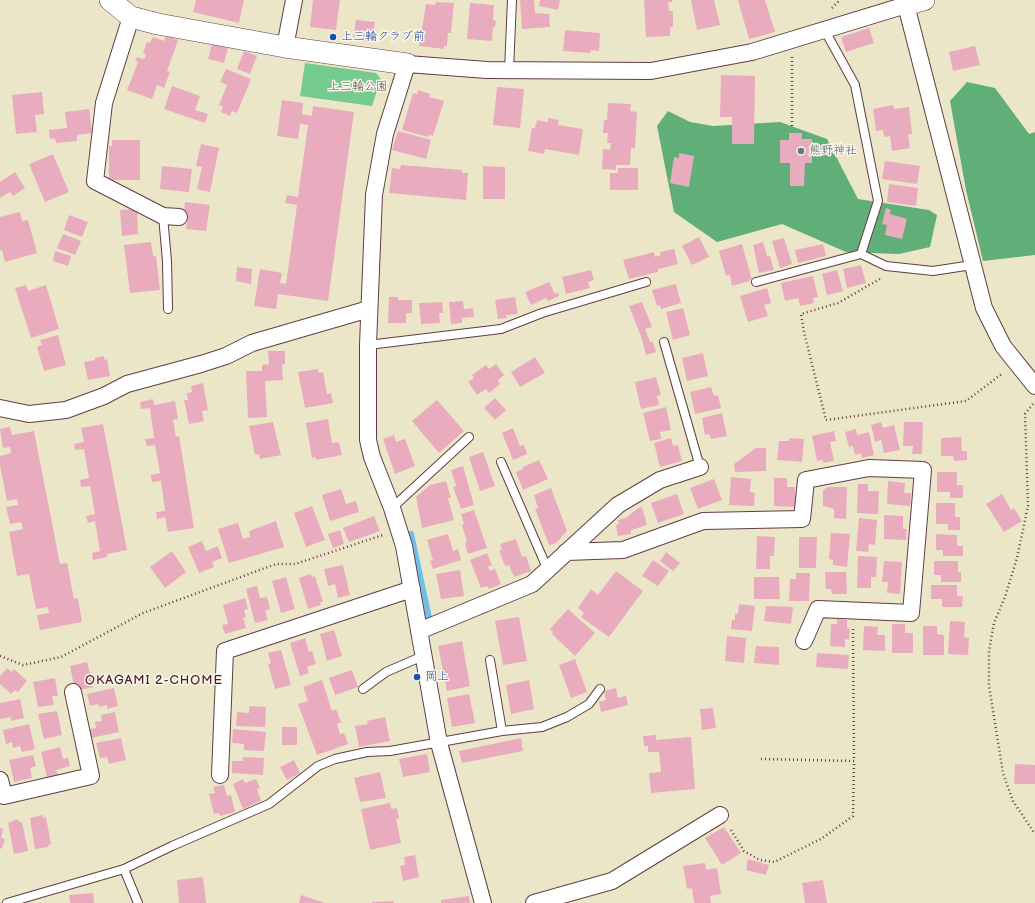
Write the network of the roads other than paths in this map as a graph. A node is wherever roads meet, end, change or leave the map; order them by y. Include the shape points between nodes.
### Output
1 (110, 0) edge
2 (294, 0) edge
3 (512, 0) edge
4 (915, 3) edge
5 (131, 17) junction
6 (824, 29) junction
7 (285, 47) junction
8 (406, 64) junction
9 (509, 71) junction
10 (163, 216) junction
11 (180, 217) dead end
12 (861, 254) junction
13 (972, 265) junction
14 (646, 282) dead end
15 (756, 282) dead end
16 (168, 309) dead end
17 (370, 309) junction
18 (664, 342) dead end
19 (368, 345) junction
20 (1035, 386) edge
21 (0, 408) edge
22 (469, 437) dead end
23 (501, 462) dead end
24 (700, 467) joint
25 (392, 508) junction
26 (566, 552) junction
27 (547, 568) junction
28 (412, 589) junction
29 (419, 631) junction
30 (804, 641) dead end
31 (423, 656) junction
32 (490, 660) dead end
33 (363, 689) dead end
34 (600, 689) dead end
35 (73, 692) dead end
36 (502, 731) junction
37 (439, 743) junction
38 (220, 775) dead end
39 (0, 780) edge
40 (720, 815) road end
41 (124, 869) junction
42 (7, 903) edge
43 (138, 903) edge
44 (483, 903) edge
45 (534, 903) edge

1 - 5 street
2 - 7 street
3 - 9 lane
4 - 6 street
4 - 13 street
5 - 7 street
5 - 10 street via 104,103 96,181
6 - 9 street via 752,52 652,72
6 - 12 lane via 855,85 878,201
7 - 8 street
8 - 9 street
8 - 17 street via 379,160 374,195
10 - 11 street
10 - 16 lane
12 - 13 lane via 886,266 932,271
12 - 15 lane
13 - 20 street via 984,308 1003,346
14 - 19 lane via 542,313 501,329
17 - 19 street
17 - 21 street via 252,343 226,356 201,364 127,384 104,396 66,410 29,414
18 - 24 lane
19 - 25 street via 368,440 372,458
22 - 25 lane
23 - 27 lane
24 - 26 street via 660,480 618,505
25 - 28 street via 400,530
26 - 27 street
26 - 30 street via 623,550 703,521 802,519 806,480 869,468 923,470 911,613 818,609
27 - 29 street via 532,584
28 - 29 street
28 - 38 street via 225,651
29 - 31 street
31 - 33 lane via 386,672
31 - 37 street
32 - 36 lane
34 - 36 lane via 589,704 567,717 542,727
35 - 39 street via 91,776 4,796
36 - 37 lane
37 - 41 lane via 367,752 335,759 318,766 269,804
37 - 44 street
40 - 45 street via 612,881
41 - 42 lane
41 - 43 lane

